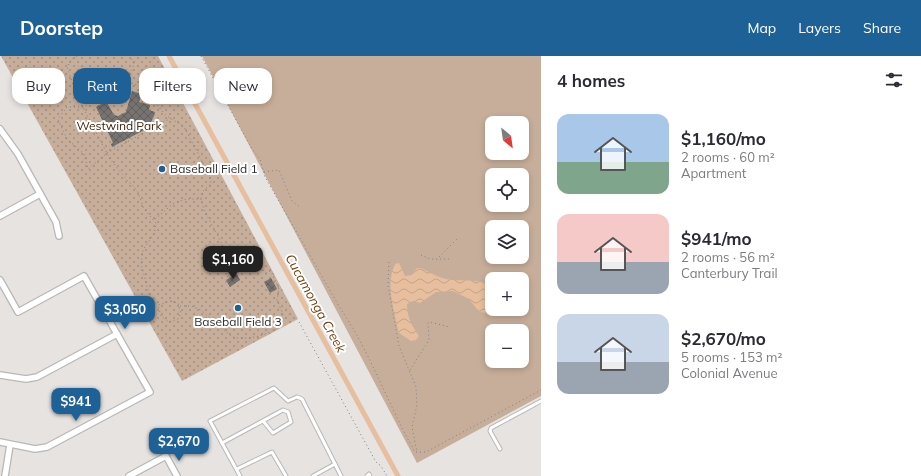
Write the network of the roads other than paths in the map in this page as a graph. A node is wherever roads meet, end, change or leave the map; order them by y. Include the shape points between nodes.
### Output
1 (0, 129) edge
2 (40, 194) junction
3 (0, 216) edge
4 (59, 236) dead end
5 (0, 280) edge
6 (118, 334) junction
7 (0, 375) edge
8 (541, 401) edge
9 (263, 421) junction
10 (0, 442) edge
11 (222, 443) junction
12 (10, 445) junction
13 (500, 449) dead end
14 (335, 464) junction
15 (237, 469) junction
16 (5, 476) edge
17 (129, 476) edge
18 (177, 476) edge
19 (240, 476) edge
20 (286, 476) edge
21 (313, 476) edge
22 (341, 476) edge
23 (367, 476) edge
24 (370, 476) edge

1 - 2 street
2 - 3 street
2 - 4 street via 56,222
5 - 6 street via 18,312 84,276
6 - 7 street via 37,377 26,379
6 - 12 street via 150,392 46,447 35,449
8 - 13 lane via 491,428 490,432
9 - 9 lane via 286,410 292,422 273,433
9 - 11 lane
10 - 12 street
11 - 14 lane via 210,421 274,388 288,401 297,397 302,399
11 - 15 lane
12 - 16 street
14 - 21 lane
14 - 22 lane
15 - 19 lane
15 - 20 lane via 272,452
17 - 18 street via 166,456
23 - 24 lane

